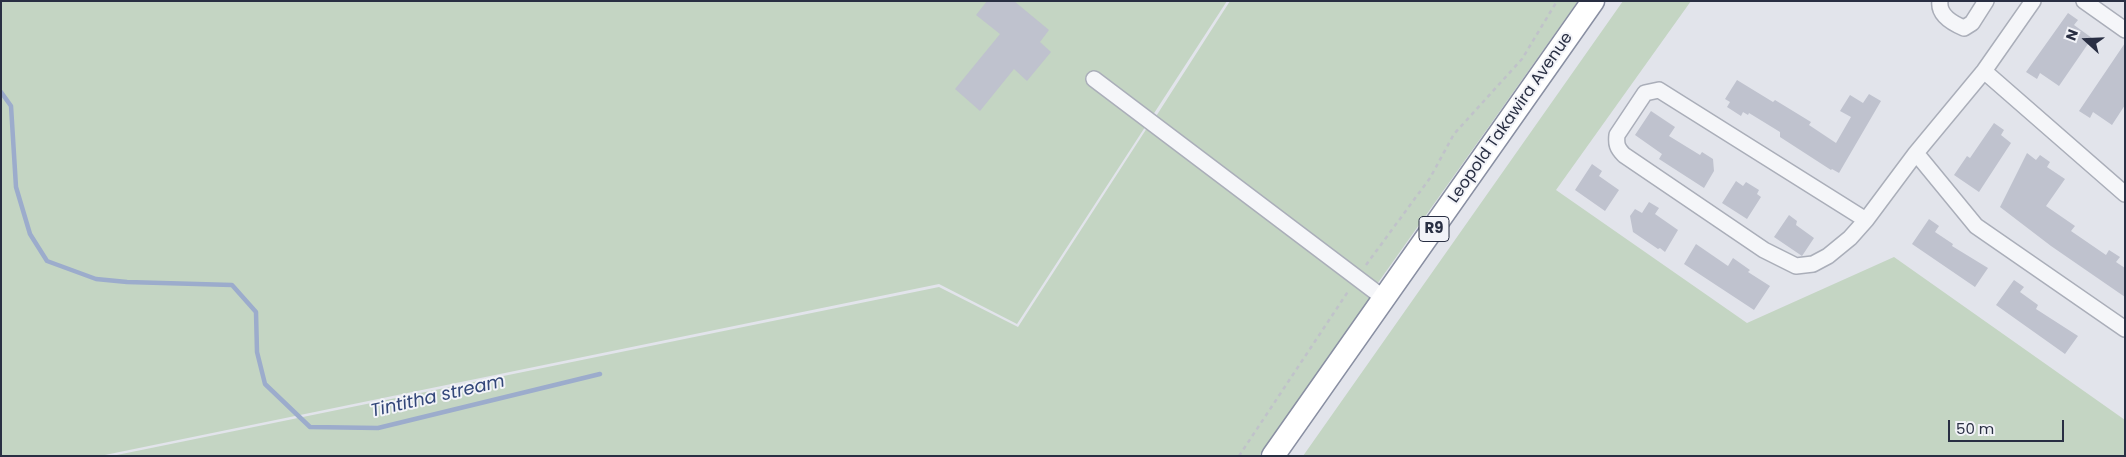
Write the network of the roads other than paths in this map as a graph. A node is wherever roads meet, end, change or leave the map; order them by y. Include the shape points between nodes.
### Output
1 (1593, 1) edge
2 (1940, 1) edge
3 (1986, 1) edge
4 (2033, 1) edge
5 (2084, 1) edge
6 (2125, 30) edge
7 (1984, 71) junction
8 (1094, 80) dead end
9 (1916, 153) junction
10 (2125, 194) edge
11 (1866, 220) junction
12 (1385, 299) junction
13 (2125, 329) edge
14 (1273, 456) edge

1 - 12 highway, Leopold Takawira Avenue / R9
2 - 3 street via 1944,16 1964,28 1972,23
4 - 7 street
5 - 6 street
7 - 9 street
7 - 10 street
8 - 12 street
9 - 11 street
9 - 13 street via 1976,226
11 - 11 street via 1659,90 1645,93 1618,135 1618,149 1624,155 1764,250 1791,264 1804,266 1821,260 1850,238
12 - 14 highway, Leopold Takawira Avenue / R9

